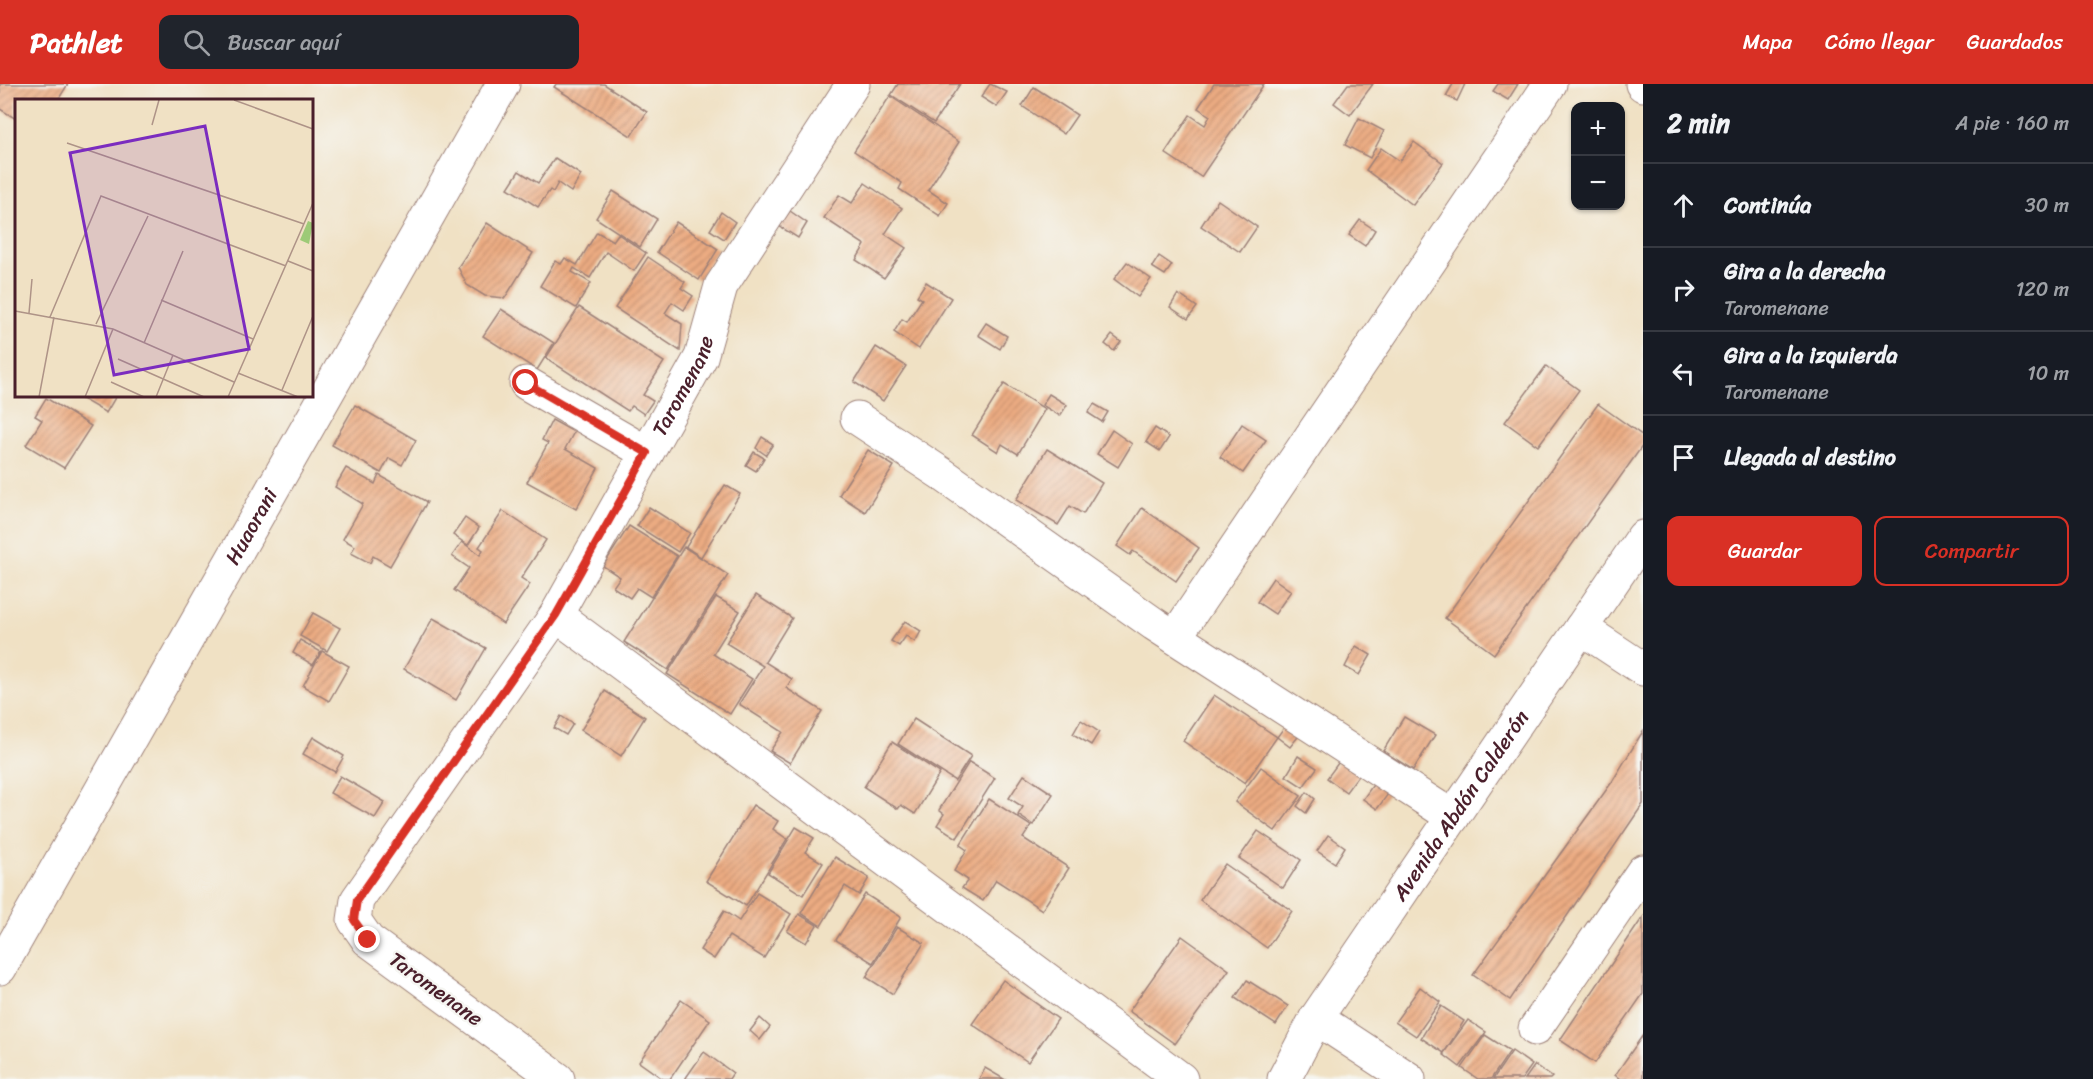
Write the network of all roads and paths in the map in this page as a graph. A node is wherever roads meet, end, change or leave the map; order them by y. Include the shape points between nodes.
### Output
1 (503, 84) edge
2 (853, 84) edge
3 (1550, 84) edge
4 (526, 383) dead end
5 (857, 418) dead end
6 (647, 453) junction
7 (1643, 537) edge
8 (556, 615) junction
9 (1581, 628) junction
10 (1175, 637) junction
11 (1643, 669) edge
12 (1453, 817) junction
13 (1643, 871) edge
14 (0, 968) edge
15 (1317, 1018) junction
16 (1535, 1029) dead end
17 (558, 1079) edge
18 (1181, 1079) edge
19 (1284, 1079) edge
20 (1409, 1079) edge

1 - 14 street, Huaorani
2 - 6 street, Taromenane via 721,286 701,357
3 - 10 street
4 - 6 street
5 - 10 street
6 - 8 street, Taromenane
7 - 9 street, Avenida Abdón Calderón
8 - 17 street, Taromenane via 357,900 354,920 368,940
8 - 18 street
9 - 11 street
9 - 12 street, Avenida Abdón Calderón
10 - 12 street
12 - 15 street, Avenida Abdón Calderón
13 - 16 street
15 - 19 street, Avenida Abdón Calderón
15 - 20 street

